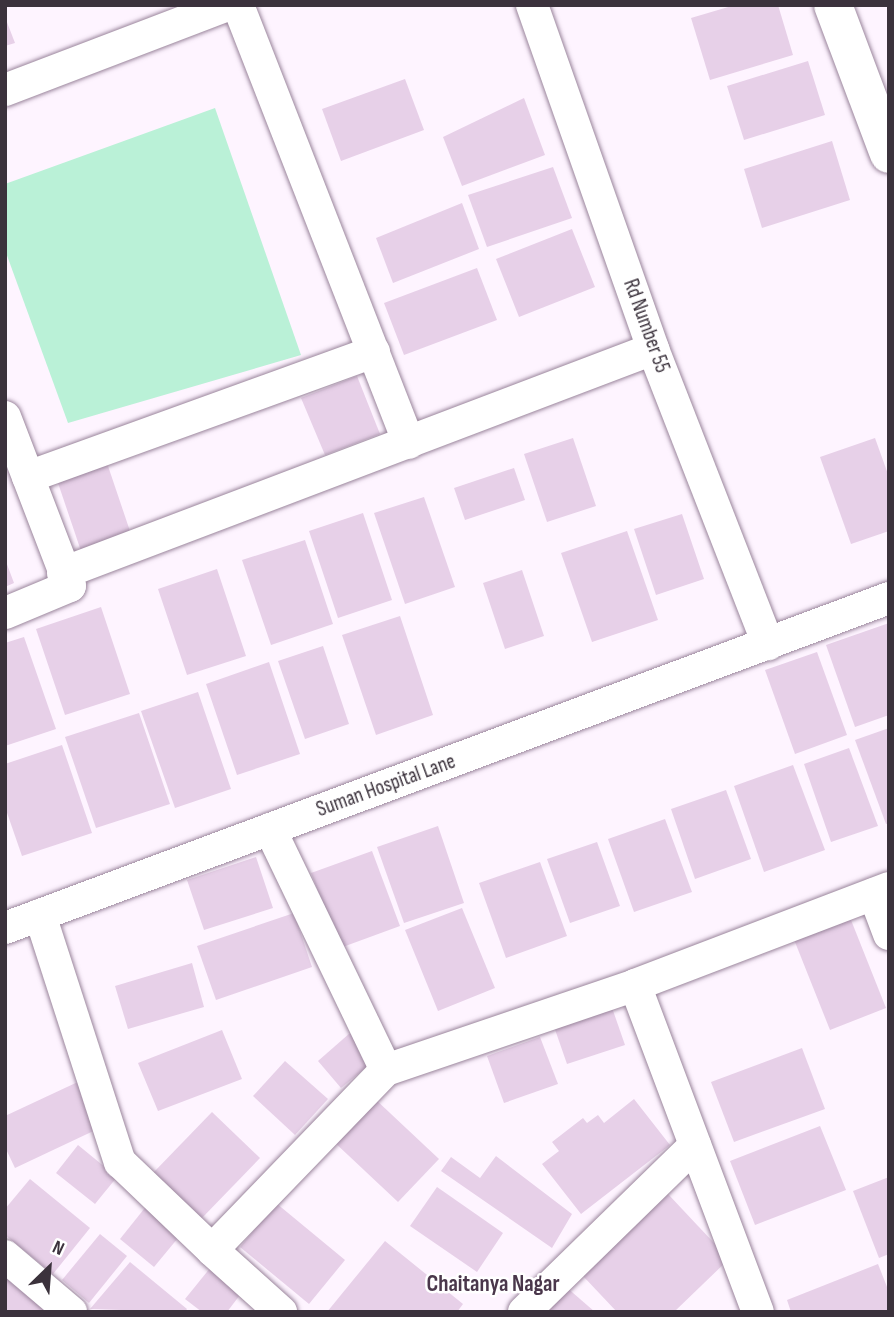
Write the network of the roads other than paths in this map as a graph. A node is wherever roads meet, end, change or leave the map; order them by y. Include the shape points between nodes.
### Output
1 (229, 5) edge
2 (238, 5) edge
3 (531, 5) edge
4 (833, 5) edge
5 (5, 90) edge
6 (889, 154) edge
7 (653, 349) junction
8 (374, 352) junction
9 (5, 417) edge
10 (409, 443) junction
11 (28, 477) junction
12 (63, 573) junction
13 (889, 598) edge
14 (5, 613) edge
15 (768, 643) junction
16 (271, 829) junction
17 (881, 891) edge
18 (40, 915) junction
19 (5, 928) edge
20 (889, 934) edge
21 (635, 985) junction
22 (386, 1070) junction
23 (695, 1145) junction
24 (212, 1250) junction
25 (5, 1256) edge
26 (71, 1312) edge
27 (281, 1312) edge
28 (524, 1312) edge
29 (758, 1312) edge

1 - 5 street
2 - 8 street
3 - 7 street, Rd Number 55
4 - 6 street
7 - 10 street
7 - 15 street, Rd Number 55
8 - 10 street
8 - 11 street
9 - 11 street
10 - 12 street
11 - 12 street
12 - 14 street via 69,586
13 - 15 street, Suman Hospital Lane
15 - 16 street, Suman Hospital Lane
16 - 18 street, Suman Hospital Lane
16 - 22 street
17 - 20 street
17 - 21 street
18 - 19 street, Suman Hospital Lane
18 - 24 street via 120,1162
21 - 22 street
21 - 23 street
22 - 24 street
23 - 28 street
23 - 29 street
24 - 27 street
25 - 26 street

